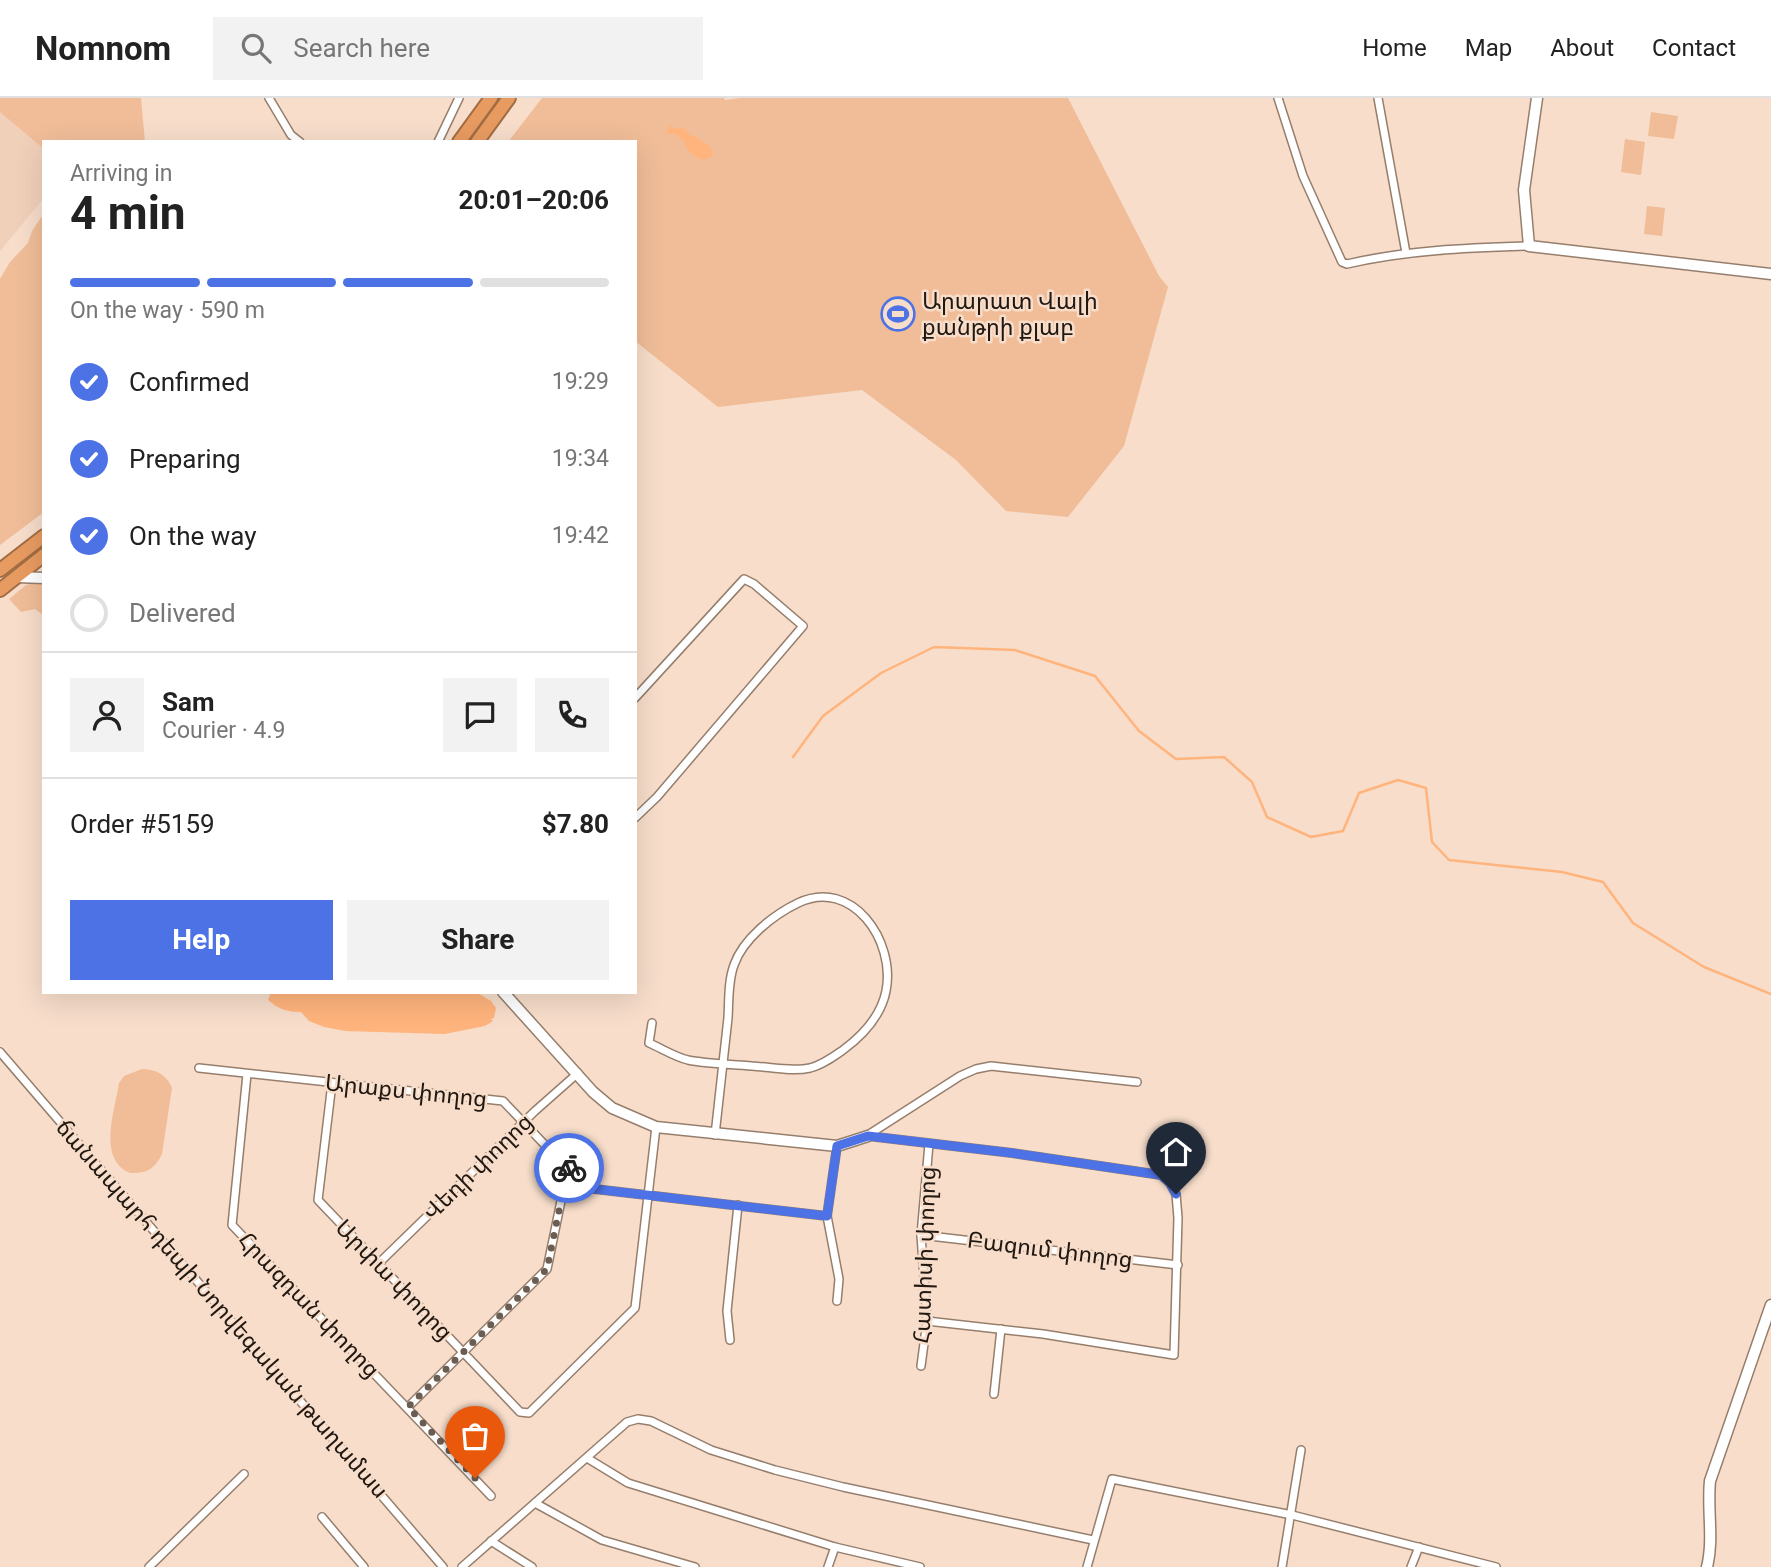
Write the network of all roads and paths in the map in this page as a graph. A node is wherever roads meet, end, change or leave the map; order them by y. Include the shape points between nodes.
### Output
1 (269, 98) edge
2 (459, 98) edge
3 (491, 98) edge
4 (509, 98) edge
5 (1278, 98) edge
6 (1378, 98) edge
7 (1537, 98) edge
8 (297, 140) edge
9 (439, 140) edge
10 (460, 140) edge
11 (478, 140) edge
12 (1529, 246) junction
13 (1405, 253) junction
14 (1771, 274) edge
15 (42, 538) edge
16 (42, 557) edge
17 (0, 570) edge
18 (17, 577) junction
19 (42, 578) edge
20 (0, 590) edge
21 (637, 696) edge
22 (637, 816) edge
23 (505, 994) edge
24 (652, 1023) dead end
25 (0, 1052) edge
26 (723, 1063) junction
27 (199, 1068) dead end
28 (578, 1073) junction
29 (247, 1074) junction
30 (1137, 1082) dead end
31 (332, 1083) junction
32 (524, 1122) junction
33 (656, 1127) junction
34 (715, 1135) junction
35 (868, 1136) junction
36 (929, 1144) junction
37 (837, 1146) junction
38 (568, 1167) junction
39 (649, 1196) junction
40 (738, 1205) junction
41 (827, 1216) junction
42 (921, 1235) junction
43 (379, 1263) junction
44 (1178, 1265) junction
45 (837, 1301) dead end
46 (1771, 1305) edge
47 (927, 1321) junction
48 (1001, 1329) junction
49 (730, 1340) dead end
50 (464, 1353) junction
51 (921, 1366) dead end
52 (994, 1394) dead end
53 (408, 1407) junction
54 (1301, 1450) dead end
55 (587, 1458) junction
56 (244, 1474) dead end
57 (491, 1496) dead end
58 (535, 1503) junction
59 (1292, 1515) junction
60 (322, 1517) dead end
61 (491, 1541) junction
62 (1093, 1541) junction
63 (835, 1547) junction
64 (1419, 1547) junction
65 (149, 1567) edge
66 (364, 1567) edge
67 (443, 1567) edge
68 (462, 1567) edge
69 (532, 1567) edge
70 (695, 1567) edge
71 (828, 1567) edge
72 (920, 1567) edge
73 (1087, 1567) edge
74 (1282, 1567) edge
75 (1411, 1567) edge
76 (1496, 1567) edge
77 (1707, 1567) edge

1 - 8 street
2 - 9 street
3 - 10 highway
4 - 11 highway
5 - 13 street via 1303,176 1342,262
6 - 13 street
7 - 12 street via 1524,190
12 - 13 street
12 - 14 street
15 - 17 highway
16 - 18 highway
18 - 19 street
18 - 20 highway
21 - 22 street via 744,579 803,626
23 - 28 street
24 - 26 street via 649,1043 686,1060
25 - 67 street, ճանապարհ դեպի Նորվեգական թաղամաս
26 - 26 street via 733,968 756,934 794,905 817,897 837,897 867,919 881,944 887,981 880,1008 859,1036 811,1068
26 - 34 street
27 - 29 street, Արաքս փողոց
28 - 32 street, Վեդի փողոց
28 - 33 street via 612,1108
29 - 31 street, Արաքս փողոց
29 - 53 street, Հրազդան փողոց via 232,1225
30 - 35 street via 991,1066 976,1069
31 - 32 street, Արաքս փողոց via 503,1101
31 - 43 street, Արփա փողոց via 318,1200
32 - 38 street, Արաքս փողոց
32 - 43 street, Վեդի փողոց
33 - 34 street
33 - 39 street, Արփա փողոց
34 - 37 street
35 - 36 street
35 - 37 street
36 - 42 street, Հատիսի փողոց
36 - 44 street via 1161,1175 1176,1194
37 - 41 street
38 - 39 street, Արաքս փողոց via 586,1188
38 - 50 street via 547,1269
39 - 40 street, Արաքս փողոց
39 - 50 street, Արփա փողոց via 635,1308 529,1413 520,1412
40 - 41 street, Արաքս փողոց
40 - 49 street via 727,1311
41 - 45 street via 839,1279
42 - 44 street, Բազում փողոց
42 - 47 street, Հատիսի փողոց
43 - 50 street, Արփա փողոց
44 - 48 street via 1174,1355
46 - 77 street via 1710,1481 1712,1549
47 - 48 street
47 - 51 street, Հատիսի փողոց
48 - 52 street
50 - 53 street
53 - 57 street, Հրազդան փողոց
54 - 59 street
55 - 58 street
55 - 62 street via 627,1422 638,1419 711,1450 775,1470
55 - 63 street via 628,1483
56 - 65 street
58 - 61 street
58 - 70 street via 602,1540
59 - 62 street via 1112,1479
59 - 64 street
59 - 74 street
60 - 66 street
61 - 68 street
61 - 69 street
62 - 73 street
63 - 71 street
63 - 72 street
64 - 75 street
64 - 76 street

